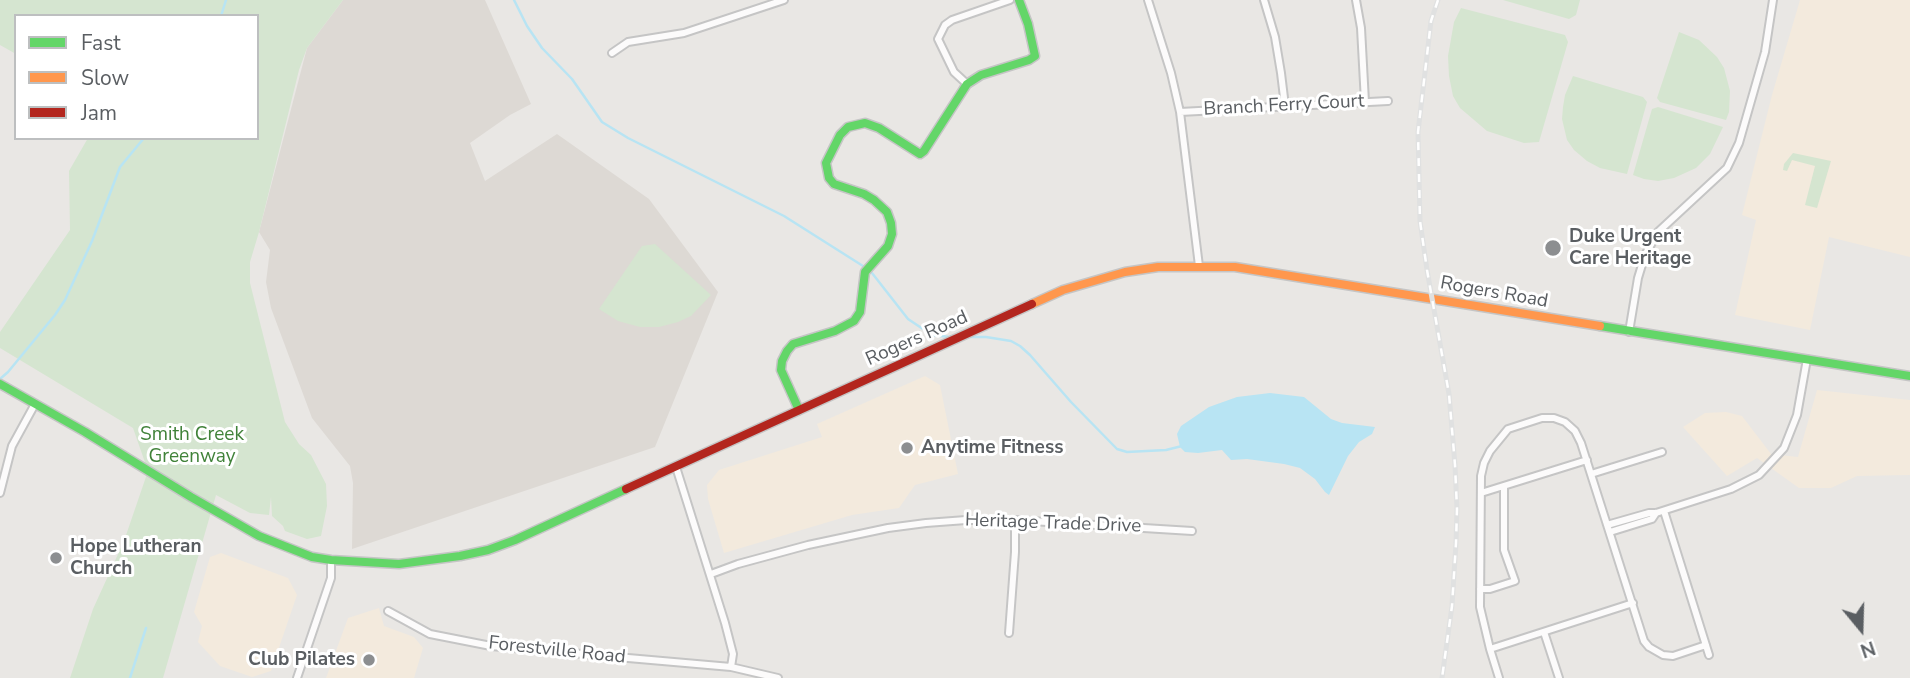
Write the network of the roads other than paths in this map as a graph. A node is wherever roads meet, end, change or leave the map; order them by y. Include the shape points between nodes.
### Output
1 (784, 0) edge
2 (1010, 0) edge
3 (1019, 0) edge
4 (1148, 0) edge
5 (1264, 0) edge
6 (1356, 0) edge
7 (1773, 0) edge
8 (612, 53) dead end
9 (967, 85) junction
10 (1388, 101) dead end
11 (1365, 102) junction
12 (1285, 106) junction
13 (1180, 112) junction
14 (1199, 266) junction
15 (1629, 332) junction
16 (1807, 359) junction
17 (1910, 376) edge
18 (0, 384) edge
19 (35, 404) junction
20 (799, 410) junction
21 (1662, 452) dead end
22 (1587, 460) junction
23 (676, 467) junction
24 (1591, 474) junction
25 (1504, 486) junction
26 (0, 493) edge
27 (1481, 493) junction
28 (1664, 511) junction
29 (1015, 520) junction
30 (1608, 528) junction
31 (1192, 531) dead end
32 (331, 560) junction
33 (711, 574) junction
34 (1480, 589) junction
35 (1633, 603) junction
36 (388, 611) dead end
37 (1544, 632) junction
38 (1009, 633) dead end
39 (1706, 645) junction
40 (1490, 649) junction
41 (1709, 655) dead end
42 (731, 667) junction
43 (297, 678) edge
44 (778, 678) edge
45 (1499, 678) edge
46 (1559, 678) edge

1 - 8 street via 684,33 628,42
2 - 9 street via 945,25 938,39
3 - 9 main road via 1035,56 981,75
4 - 13 street
5 - 12 street via 1275,37
6 - 11 street
7 - 15 street via 1765,52 1739,144 1718,178 1658,232 1645,255
9 - 20 main road via 920,154 865,123 848,127 840,135 826,163 829,178 874,200 887,212 892,234 888,246 865,272 860,312 853,321 793,344 787,351 781,370
10 - 11 street, Branch Ferry Court
11 - 12 street, Branch Ferry Court
12 - 13 street, Branch Ferry Court
13 - 14 street
14 - 15 main road, Rogers Road via 1235,267
14 - 20 main road, Rogers Road via 1125,272 1063,290
15 - 16 main road, Rogers Road
16 - 17 main road, Rogers Road
16 - 28 street via 1797,415 1779,454 1759,475 1731,489
18 - 19 main road, Rogers Road
19 - 26 street via 12,446
19 - 32 main road, Rogers Road via 259,536
20 - 23 main road, Rogers Road
21 - 24 street
22 - 24 street
22 - 25 street
22 - 27 street via 1575,432 1565,422 1542,418 1508,429 1502,436 1484,463
23 - 32 main road, Rogers Road via 488,550 399,564
23 - 33 street
24 - 30 street
25 - 27 street
25 - 34 street via 1504,550 1514,581
27 - 34 street
28 - 30 street via 1652,519
28 - 39 street
29 - 31 street, Heritage Trade Drive
29 - 33 street, Heritage Trade Drive via 888,528 808,545
29 - 38 street
30 - 35 street
32 - 43 street via 331,578
33 - 42 street via 733,654
34 - 40 street
35 - 37 street
35 - 39 street via 1644,641 1656,652 1673,656
36 - 42 street, Forestville Road via 430,634 491,646
37 - 40 street
37 - 46 street
39 - 41 street
40 - 45 street
42 - 44 street, Forestville Road

